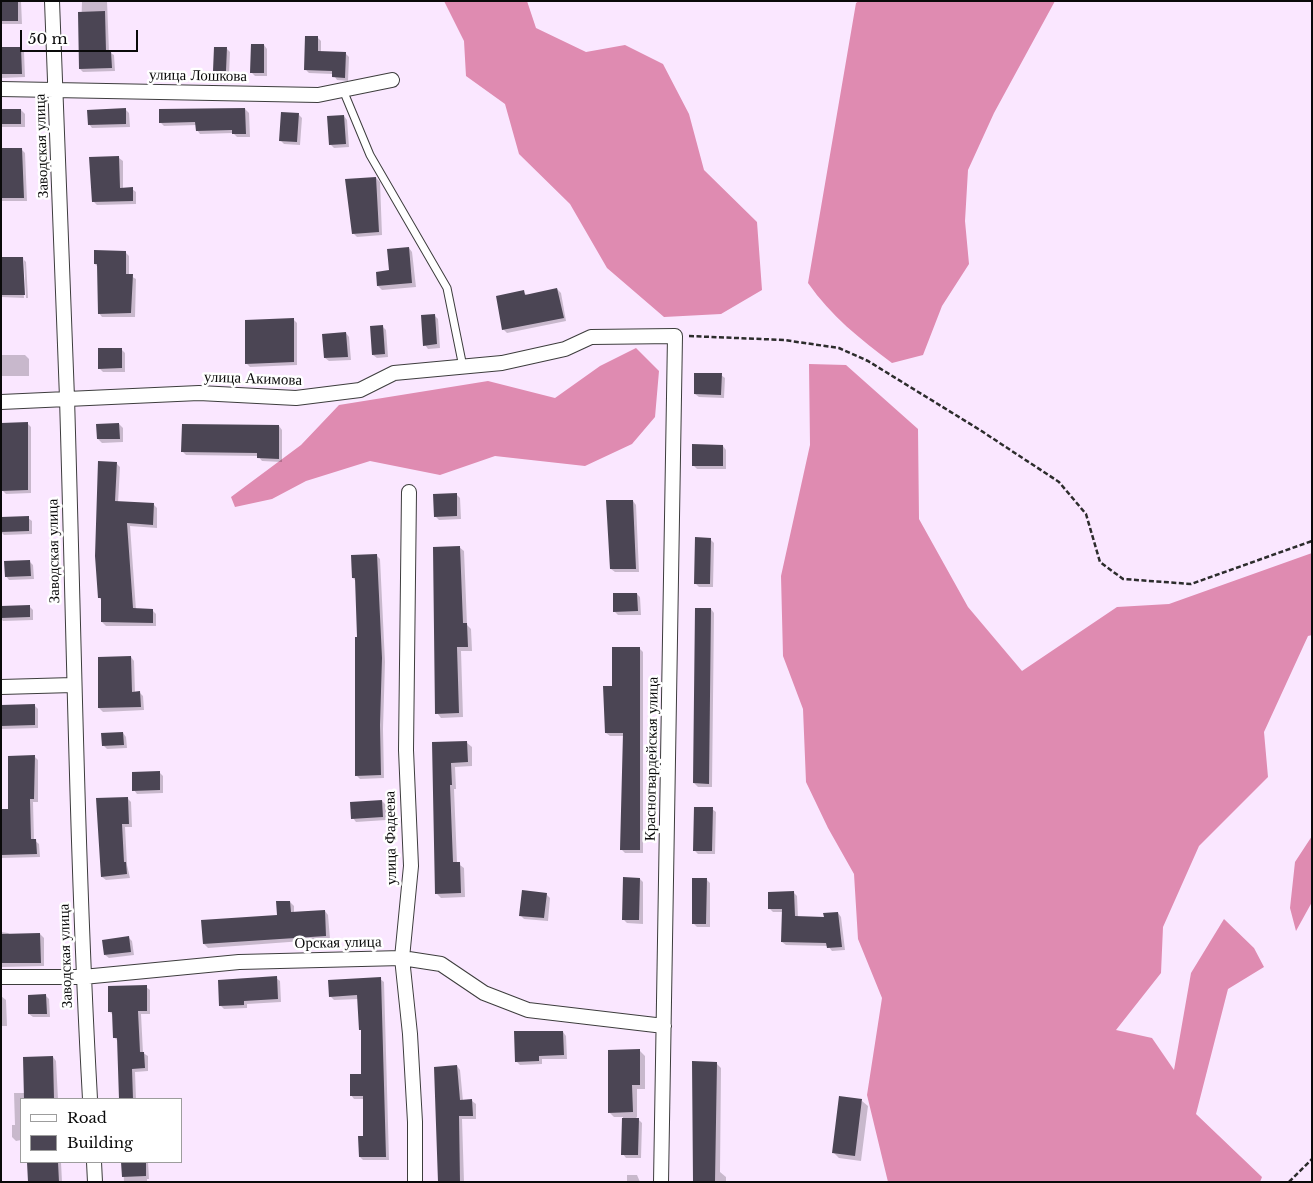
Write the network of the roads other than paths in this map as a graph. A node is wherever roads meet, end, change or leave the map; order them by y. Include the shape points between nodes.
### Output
1 (52, 1) edge
2 (392, 80) dead end
3 (1, 88) edge
4 (56, 90) junction
5 (343, 90) junction
6 (675, 336) joint
7 (463, 367) junction
8 (67, 400) junction
9 (1, 402) edge
10 (408, 492) dead end
11 (73, 685) junction
12 (1, 688) edge
13 (402, 958) junction
14 (1, 977) edge
15 (83, 977) junction
16 (664, 1026) junction
17 (90, 1098) edge
18 (94, 1163) edge
19 (95, 1182) edge
20 (415, 1182) edge
21 (661, 1182) edge

1 - 4 street, Заводская улица
2 - 5 street, улица Лошкова
3 - 4 street, улица Лошкова
4 - 5 street, улица Лошкова via 318,95
4 - 8 street, Заводская улица
5 - 7 lane via 370,155 447,288
6 - 7 street, улица Акимова via 591,337 565,349 502,363
6 - 16 street, Красногвардейская улица
7 - 8 street, улица Акимова via 394,373 360,390 296,398 199,393
8 - 9 street, улица Акимова
8 - 11 street, Заводская улица
10 - 13 street, улица Фадеева via 406,750 411,866
11 - 12 street
11 - 15 street, Заводская улица
13 - 15 street, Орская улица via 239,962
13 - 16 street, Орская улица via 441,964 484,992 528,1010
13 - 20 street, улица Фадеева via 414,1102
14 - 15 street, Орская улица
15 - 17 street, Заводская улица
16 - 21 street, Красногвардейская улица
18 - 19 street

